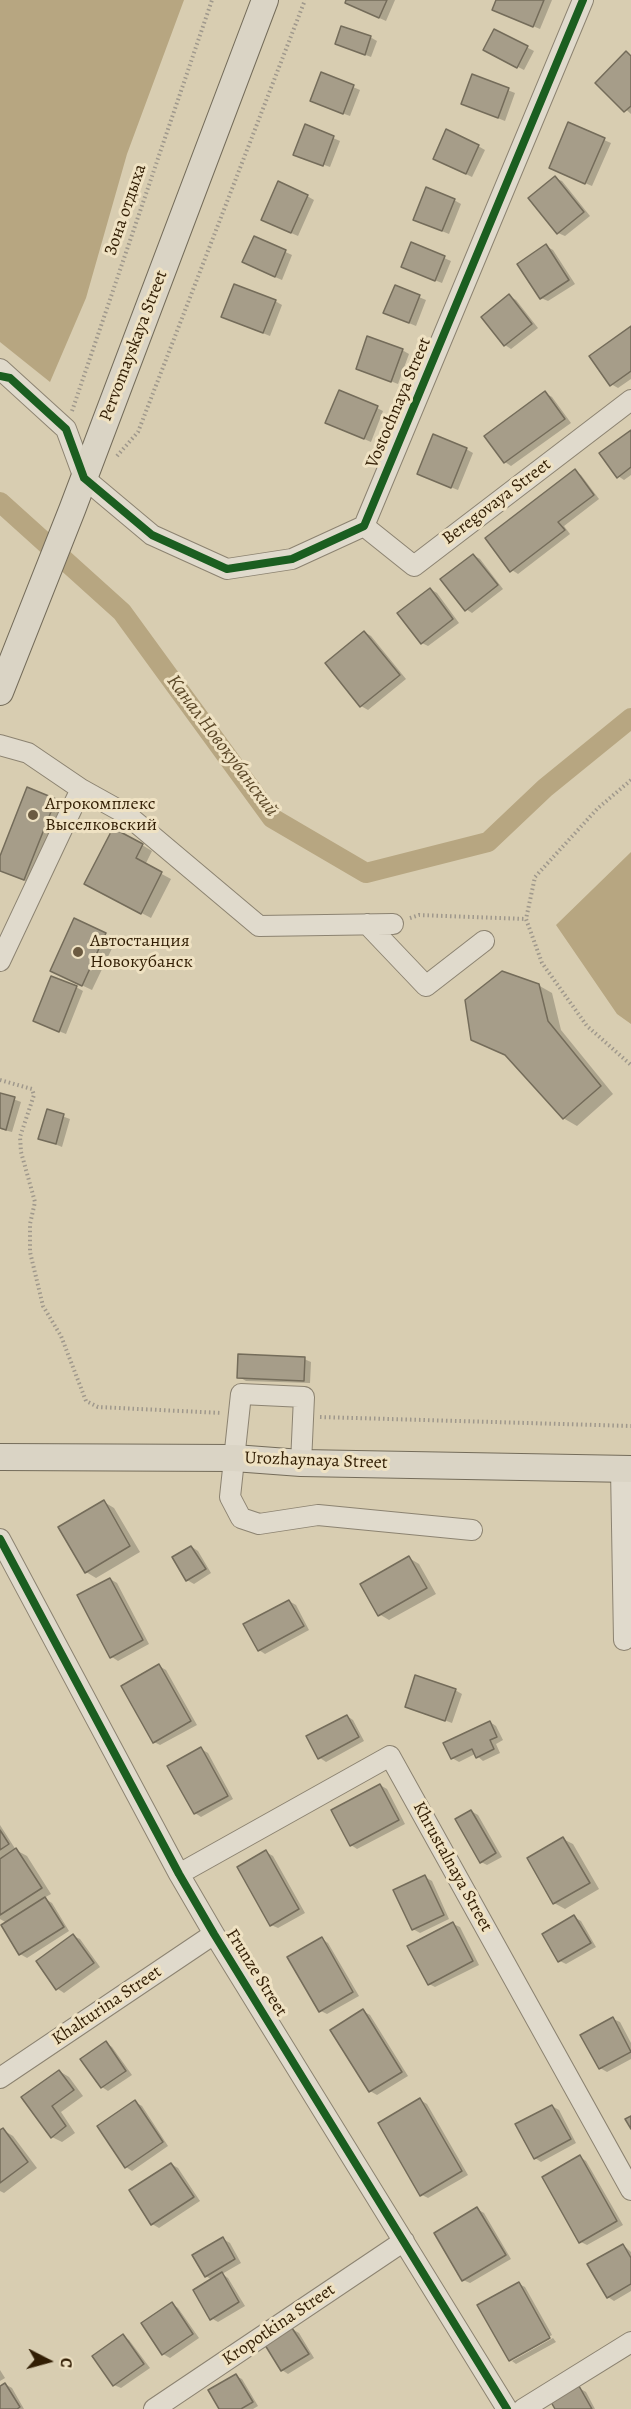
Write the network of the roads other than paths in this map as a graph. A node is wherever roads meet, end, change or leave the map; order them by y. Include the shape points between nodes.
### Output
1 (265, 0) edge
2 (584, 0) edge
3 (3, 374) edge
4 (631, 400) edge
5 (91, 484) junction
6 (364, 526) junction
7 (0, 692) edge
8 (0, 745) edge
9 (81, 789) junction
10 (367, 924) junction
11 (393, 924) road end
12 (484, 941) dead end
13 (0, 961) edge
14 (0, 1457) edge
15 (234, 1458) junction
16 (301, 1463) junction
17 (626, 1469) edge
18 (472, 1530) dead end
19 (0, 1539) edge
20 (624, 1640) dead end
21 (179, 1874) junction
22 (214, 1934) junction
23 (0, 2078) edge
24 (631, 2190) edge
25 (404, 2241) junction
26 (631, 2342) edge
27 (154, 2409) edge
28 (507, 2409) edge
29 (522, 2409) edge

1 - 5 main road, Pervomayskaya Street
2 - 6 street, Vostochnaya Street
3 - 5 street via 66,429
4 - 6 street, Beregovaya Street via 414,566
5 - 6 street via 152,535 227,568 292,559
5 - 7 main road, Pervomayskaya Street via 72,510
8 - 9 street via 28,753
9 - 10 street via 126,814 259,926
9 - 13 street
10 - 11 street
10 - 12 street via 426,986
14 - 15 main road, Urozhaynaya Street
15 - 16 main road, Urozhaynaya Street
15 - 16 street via 241,1394 304,1397
15 - 18 street via 230,1497 241,1518 259,1524 318,1515
16 - 17 main road, Urozhaynaya Street
17 - 20 street
19 - 21 street, Frunze Street
21 - 22 street, Frunze Street
21 - 24 street, Khrustalnaya Street via 390,1756
22 - 23 street, Khalturina Street
22 - 25 street, Frunze Street
25 - 27 street, Kropotkina Street
25 - 28 street, Frunze Street
26 - 29 street

